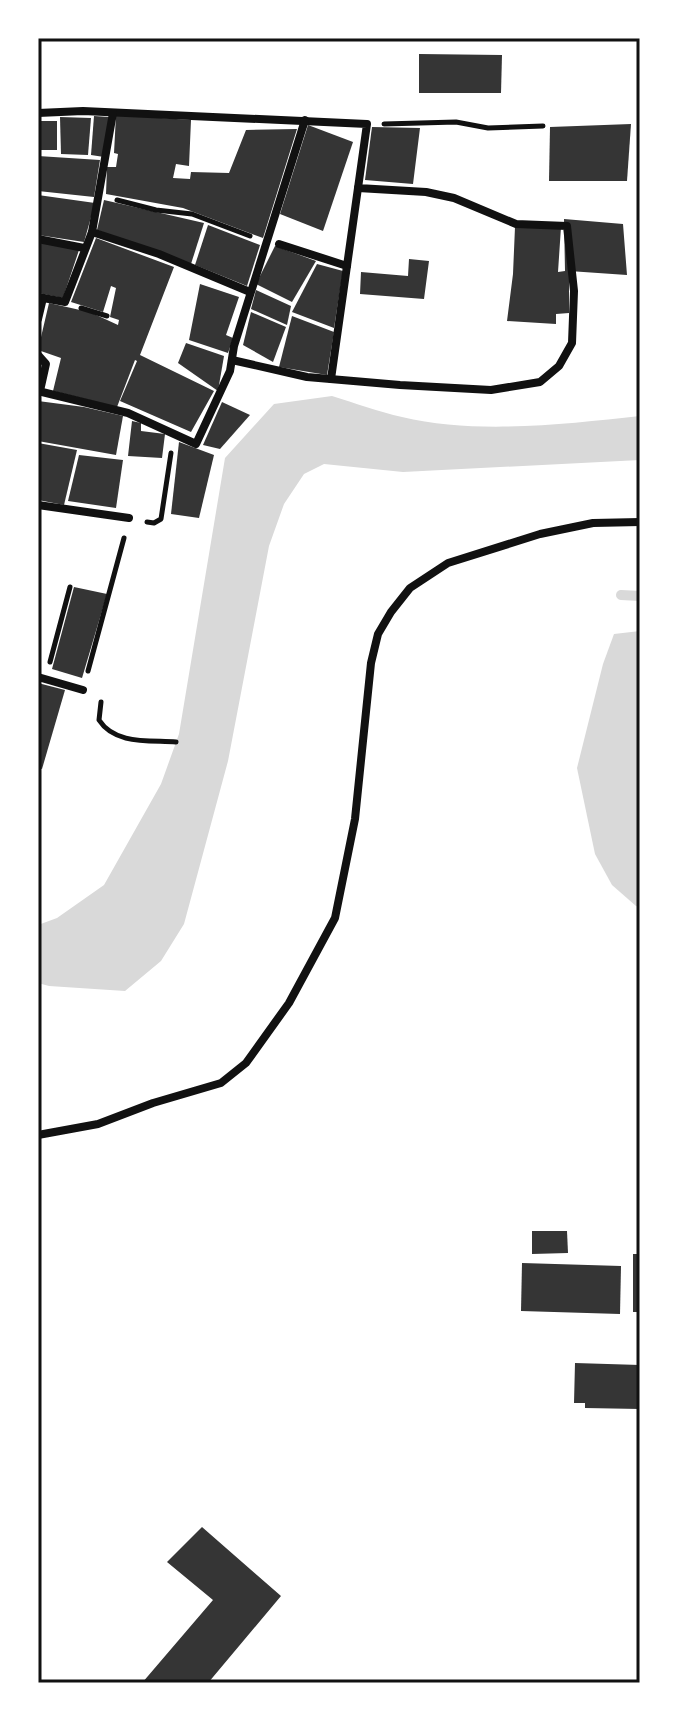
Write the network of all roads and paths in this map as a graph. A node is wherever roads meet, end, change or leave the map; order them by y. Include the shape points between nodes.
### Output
1 (38, 113) edge
2 (113, 113) junction
3 (305, 120) junction
4 (367, 124) junction
5 (543, 126) dead end
6 (358, 188) junction
7 (99, 197) junction
8 (92, 232) junction
9 (38, 239) edge
10 (265, 242) junction
11 (279, 244) dead end
12 (84, 248) junction
13 (347, 266) junction
14 (250, 292) junction
15 (40, 298) edge
16 (38, 319) edge
17 (38, 355) edge
18 (232, 360) junction
19 (331, 379) junction
20 (39, 391) edge
21 (174, 435) junction
22 (38, 505) edge
23 (129, 518) joint
24 (640, 522) edge
25 (154, 523) dead end
26 (70, 587) dead end
27 (42, 678) edge
28 (83, 690) junction
29 (176, 742) dead end
30 (38, 1135) edge

1 - 2 street
2 - 3 street
2 - 7 street
3 - 4 street
3 - 10 street
4 - 5 path
4 - 6 street
6 - 13 street
6 - 19 street via 426,192 516,224 567,226 574,291 572,343 559,366 540,382 491,390
7 - 8 street
7 - 10 path via 192,214
8 - 12 street
8 - 14 street
9 - 12 street
10 - 14 street
11 - 13 street
12 - 15 street via 65,302
13 - 19 street
14 - 18 street
15 - 16 street
17 - 20 street via 46,364
18 - 19 street
18 - 21 street via 196,444
20 - 21 street via 128,413
21 - 25 path via 161,519
22 - 23 street
23 - 28 path
24 - 30 street via 593,523 540,534 448,563 410,588 378,634 371,663 355,819 335,918 289,1003 246,1063 221,1083 98,1124
26 - 27 path
27 - 28 street
28 - 29 path via 98,697 99,720 113,733 126,739

